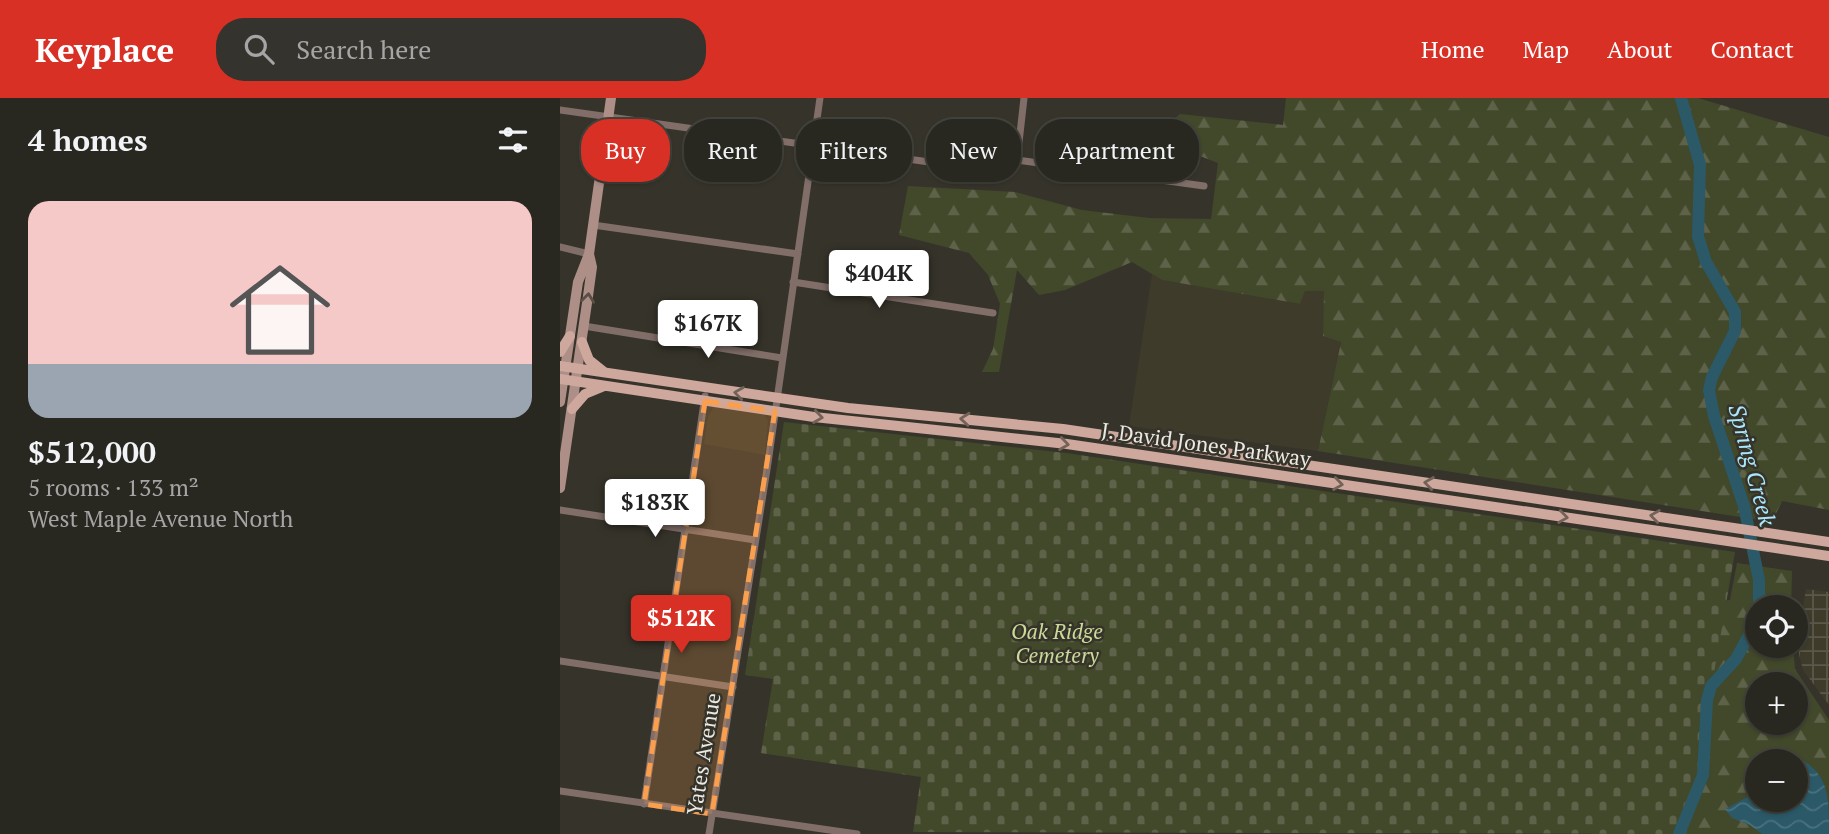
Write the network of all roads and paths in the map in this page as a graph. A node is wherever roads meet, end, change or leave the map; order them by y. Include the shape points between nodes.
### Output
1 (611, 98) edge
2 (820, 98) edge
3 (1024, 98) edge
4 (560, 110) edge
5 (608, 118) junction
6 (817, 119) edge
7 (1021, 125) edge
8 (796, 144) edge
9 (1021, 161) edge
10 (809, 182) edge
11 (1204, 186) dead end
12 (593, 225) junction
13 (560, 247) edge
14 (589, 254) junction
15 (798, 254) junction
16 (793, 282) junction
17 (993, 313) dead end
18 (584, 326) junction
19 (570, 336) junction
20 (582, 342) junction
21 (560, 352) edge
22 (782, 358) junction
23 (563, 367) edge
24 (578, 369) junction
25 (606, 373) junction
26 (562, 380) edge
27 (576, 382) junction
28 (605, 386) junction
29 (707, 388) junction
30 (776, 398) junction
31 (705, 401) junction
32 (560, 402) edge
33 (572, 409) junction
34 (775, 411) junction
35 (560, 488) edge
36 (560, 510) edge
37 (685, 530) junction
38 (755, 540) junction
39 (1829, 542) edge
40 (1829, 556) edge
41 (560, 661) edge
42 (663, 676) junction
43 (733, 687) junction
44 (560, 791) edge
45 (644, 804) junction
46 (712, 814) junction
47 (709, 834) edge
48 (857, 834) edge

1 - 5 main road
2 - 6 street, Yates Avenue
3 - 7 street
4 - 5 street
5 - 8 street
5 - 12 main road
9 - 11 street
10 - 15 street, Yates Avenue
12 - 14 main road
12 - 15 street
13 - 14 street
18 -> 14 main road via 592,267
14 - 19 main road via 578,282
15 - 16 street, Yates Avenue
16 - 17 street
16 - 22 street, Yates Avenue
18 - 20 main road
18 - 22 street
19 - 21 main road
19 - 23 main road
20 - 24 main road
20 - 25 main road via 589,360
22 - 30 street, Yates Avenue
23 - 24 main road, J. David Jones Parkway
23 - 26 main road
24 - 25 main road, J. David Jones Parkway
24 - 27 main road
25 - 29 main road, J. David Jones Parkway
26 - 27 main road, J. David Jones Parkway
26 - 32 main road
27 - 28 main road, J. David Jones Parkway
27 - 33 main road
28 - 31 main road, J. David Jones Parkway
28 - 33 main road via 588,391
30 -> 29 main road, J. David Jones Parkway
29 - 31 street
30 - 34 street, Yates Avenue
39 -> 30 main road, J. David Jones Parkway via 1063,429
31 - 34 main road, J. David Jones Parkway
31 - 37 street
33 - 35 main road
34 - 38 street, Yates Avenue
34 -> 40 main road, J. David Jones Parkway via 1068,444
36 - 37 street
37 - 38 street
37 - 42 street
38 - 43 street, Yates Avenue
41 - 42 street
42 - 43 street
42 - 45 street
43 - 46 street, Yates Avenue
44 - 45 street
45 - 46 street
46 - 47 street, Yates Avenue
46 - 48 street

